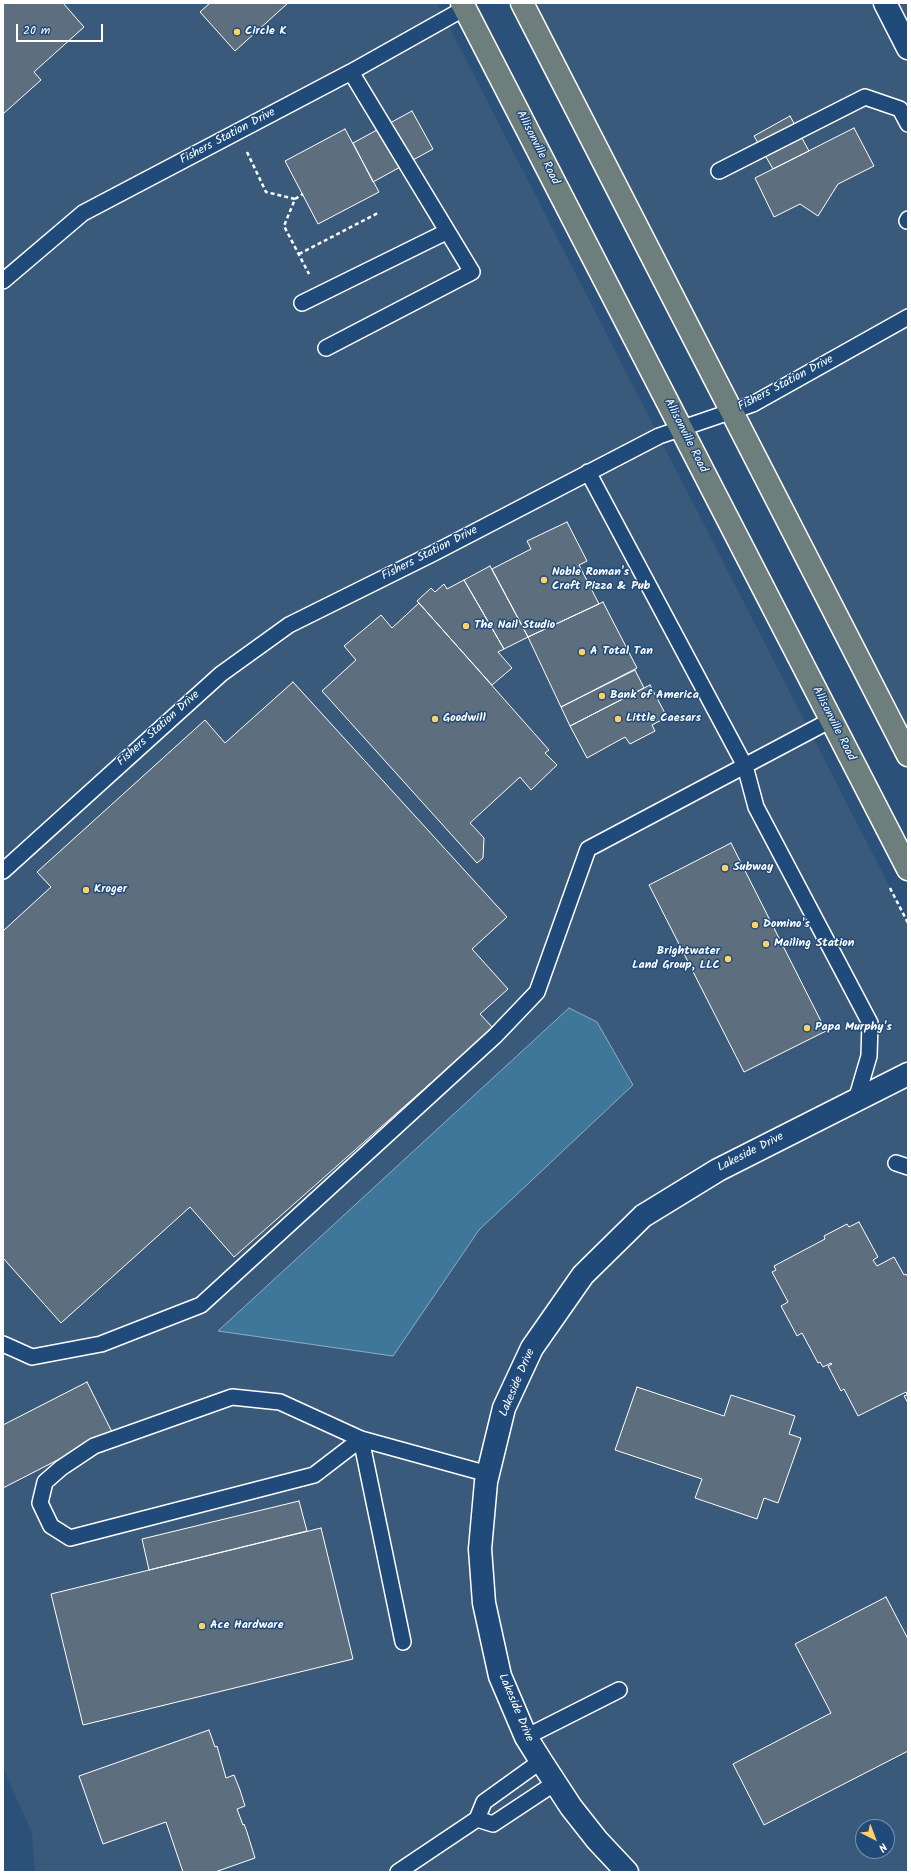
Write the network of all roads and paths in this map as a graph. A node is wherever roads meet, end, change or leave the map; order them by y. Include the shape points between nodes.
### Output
1 (522, 3) edge
2 (884, 3) edge
3 (463, 6) edge
4 (908, 48) edge
5 (351, 72) junction
6 (908, 124) edge
7 (244, 147) dead end
8 (719, 171) dead end
9 (303, 194) dead end
10 (295, 199) junction
11 (378, 213) dead end
12 (446, 232) junction
13 (299, 254) junction
14 (310, 276) dead end
15 (3, 281) edge
16 (302, 303) dead end
17 (908, 317) edge
18 (326, 348) dead end
19 (731, 413) junction
20 (681, 429) junction
21 (588, 472) junction
22 (831, 720) junction
23 (908, 755) edge
24 (745, 766) junction
25 (908, 869) edge
26 (3, 871) edge
27 (908, 1074) edge
28 (856, 1100) junction
29 (3, 1344) edge
30 (361, 1439) junction
31 (488, 1474) junction
32 (403, 1642) dead end
33 (619, 1690) dead end
34 (526, 1737) junction
35 (540, 1761) junction
36 (555, 1783) junction
37 (477, 1819) junction
38 (398, 1872) edge
39 (627, 1872) edge

1 - 19 main road
2 - 4 street
3 - 5 lane, Fishers Station Drive
3 - 20 main road, Allisonville Road
5 - 12 lane
5 - 15 lane, Fishers Station Drive via 83,212
6 - 8 lane via 900,109 864,97
7 - 10 path via 266,192
9 - 10 path
10 - 13 path via 284,226
11 - 13 path
12 - 16 lane
12 - 18 lane via 472,272
13 - 14 path
17 - 19 lane, Fishers Station Drive via 753,404
19 - 20 lane, Fishers Station Drive
19 - 23 main road
20 - 21 lane, Fishers Station Drive via 659,436
20 - 22 main road, Allisonville Road
21 - 24 lane
21 - 26 lane, Fishers Station Drive via 289,625 221,674
22 - 24 lane
22 - 25 main road, Allisonville Road
24 - 28 lane via 756,807 870,1023 869,1056
24 - 29 lane via 588,849 537,992 495,1036 201,1305 101,1344 32,1358
27 - 28 street, Lakeside Drive
28 - 31 street, Lakeside Drive via 718,1170 643,1216 583,1275 532,1348 504,1408
30 - 30 lane via 280,1402 232,1397 94,1446 45,1482 40,1503 51,1526 70,1538 314,1475
30 - 31 lane
30 - 32 lane
31 - 34 street, Lakeside Drive via 480,1549 484,1603 500,1676
33 - 34 lane
34 - 35 street, Lakeside Drive
35 - 36 street, Lakeside Drive
35 - 37 lane via 484,1802
36 - 37 lane via 493,1824
36 - 39 street, Lakeside Drive via 597,1840
37 - 38 lane

